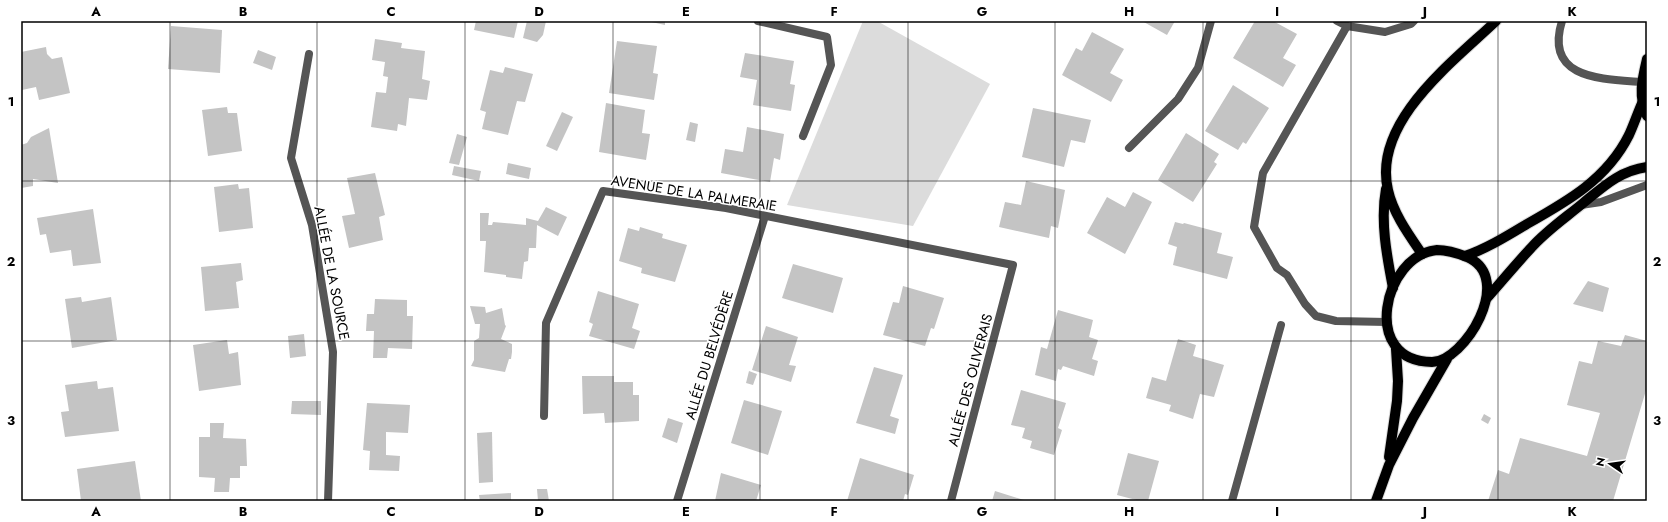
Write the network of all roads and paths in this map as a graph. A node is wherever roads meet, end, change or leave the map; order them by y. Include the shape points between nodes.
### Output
1 (758, 21) edge
2 (1211, 21) edge
3 (1337, 21) edge
4 (1414, 21) edge
5 (1496, 21) edge
6 (1562, 21) edge
7 (1347, 26) junction
8 (309, 54) dead end
9 (1647, 59) edge
10 (1641, 82) junction
11 (1642, 101) junction
12 (1647, 116) edge
13 (803, 136) dead end
14 (1129, 148) dead end
15 (1647, 167) edge
16 (1387, 185) junction
17 (1647, 186) edge
18 (1581, 205) junction
19 (766, 216) junction
20 (1422, 254) junction
21 (1465, 256) junction
22 (1013, 265) joint
23 (1393, 288) junction
24 (1487, 298) junction
25 (1387, 322) junction
26 (1281, 325) dead end
27 (1396, 349) junction
28 (1447, 358) junction
29 (544, 416) dead end
30 (1389, 465) junction
31 (328, 501) edge
32 (677, 501) edge
33 (952, 501) edge
34 (1232, 501) edge
35 (1376, 501) edge

1 - 13 street via 828,37 831,65
2 - 14 street via 1194,75 1178,99
3 - 7 street
4 - 7 street via 1385,32
5 - 16 main road via 1429,85 1407,112 1396,130 1389,150
6 - 10 street via 1559,34 1561,54 1574,70 1585,75 1618,81
7 - 25 street via 1263,173 1254,227 1277,268 1287,275 1305,304 1316,316 1336,321
8 - 31 street, ALLÉE DE LA SOURCE via 291,158 312,225 333,352
9 - 10 main road
10 - 11 main road
11 - 12 main road
11 - 21 main road via 1622,147 1590,184 1555,209
15 - 18 main road via 1619,175
16 - 20 main road via 1399,216
16 - 23 main road via 1384,212 1388,264
17 - 18 street via 1601,202
18 - 24 main road via 1531,248
19 - 22 street, AVENUE DE LA PALMERAIE
19 - 29 street, AVENUE DE LA PALMERAIE via 603,191 546,323
19 - 32 street, ALLÉE DU BELVÉDÈRE
20 - 21 main road via 1443,250
20 - 23 main road via 1405,268
21 - 24 main road via 1482,267 1487,278
22 - 33 street, ALLÉE DES OLIVERAIS
23 - 25 main road via 1388,304
24 - 28 main road via 1471,333
25 - 27 main road
26 - 34 street
27 - 28 main road via 1425,362
27 - 30 main road via 1397,396
28 - 30 main road
30 - 35 main road

